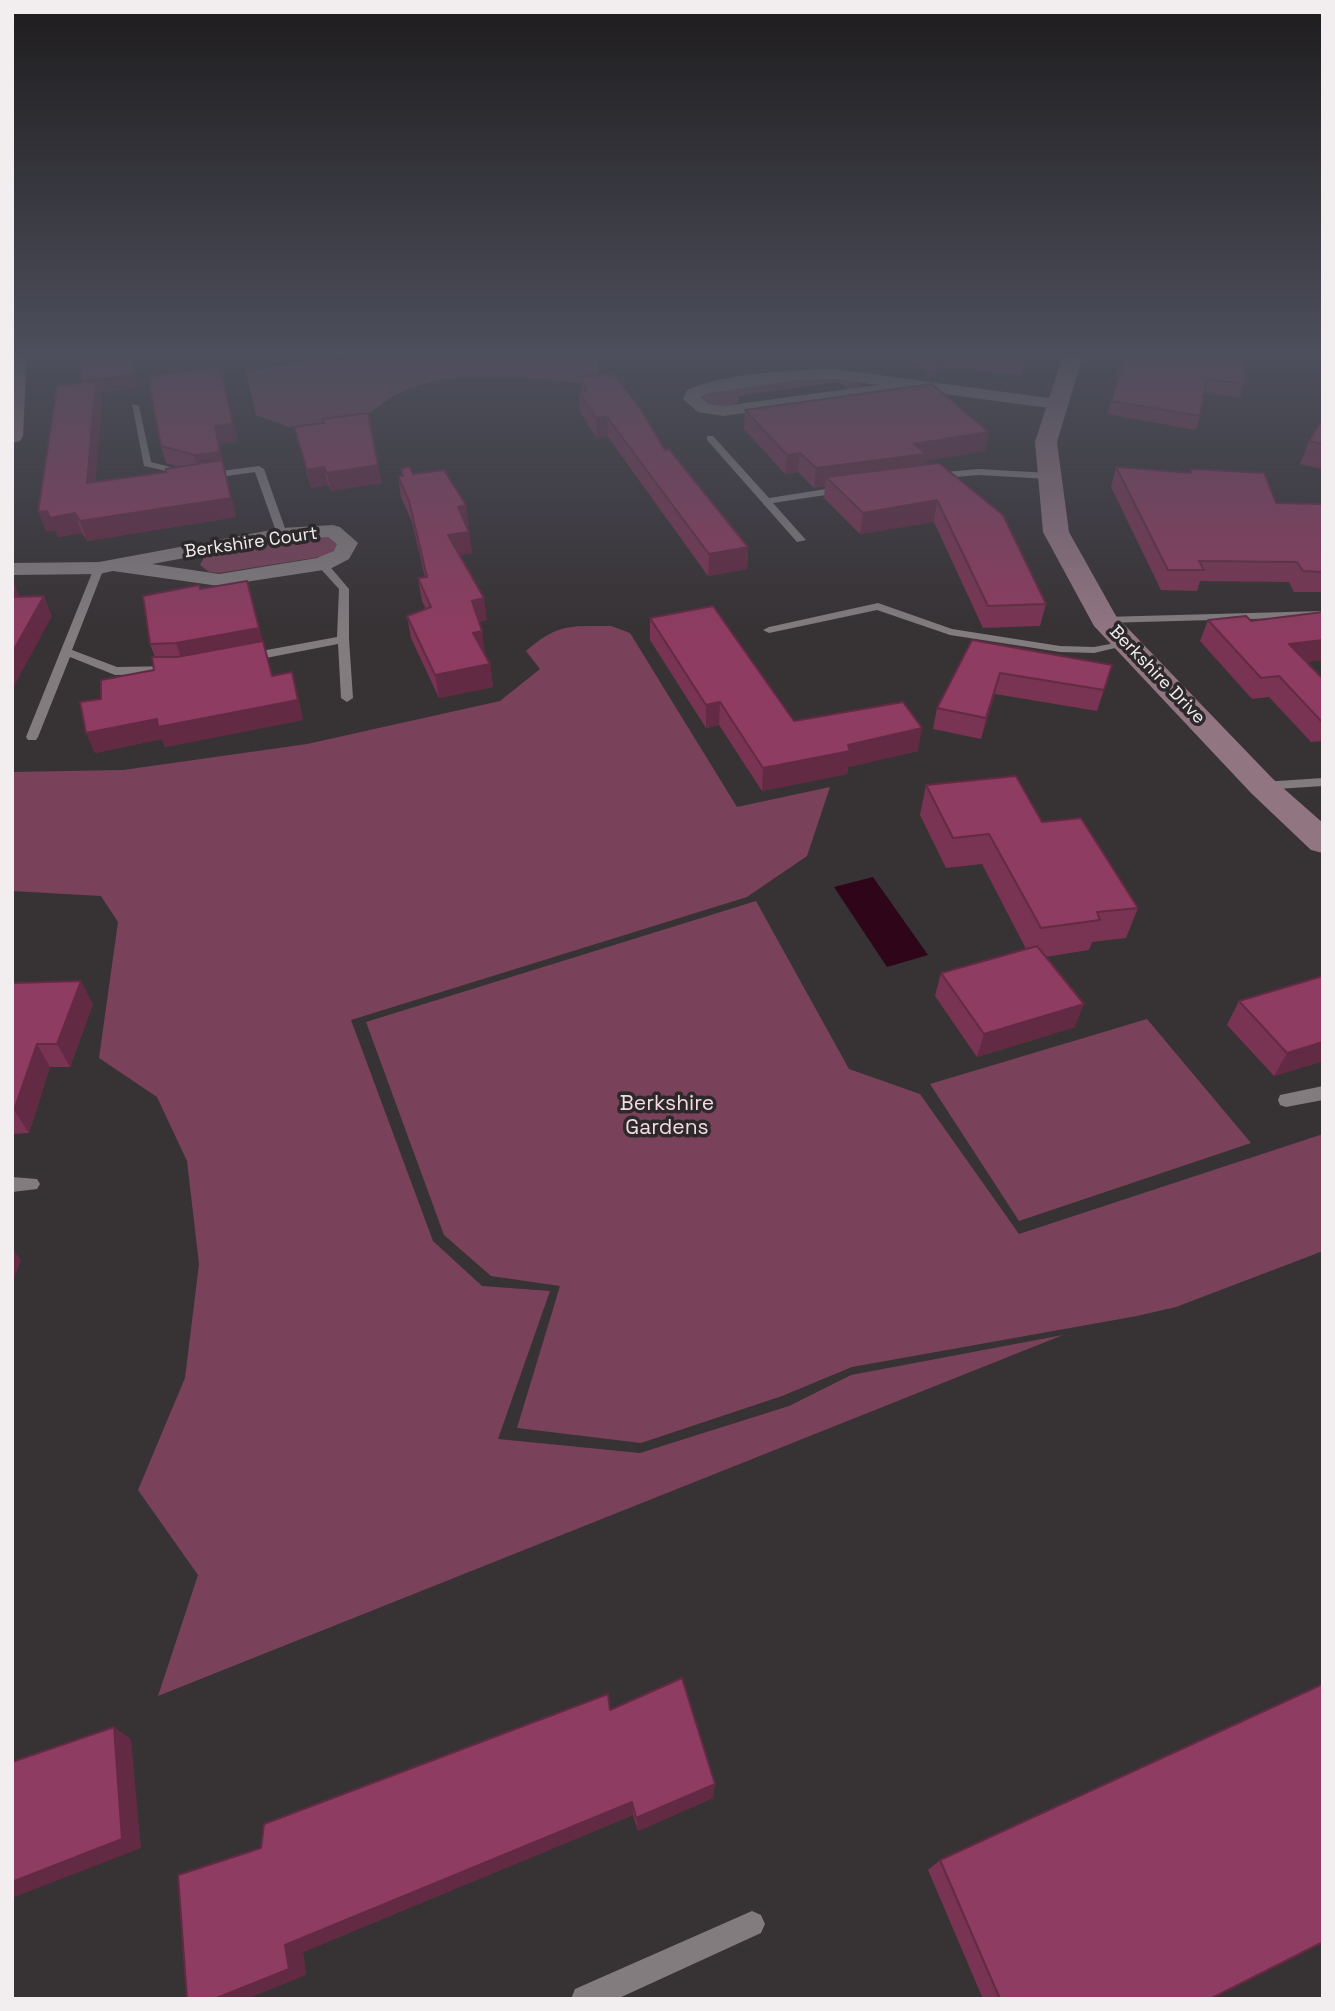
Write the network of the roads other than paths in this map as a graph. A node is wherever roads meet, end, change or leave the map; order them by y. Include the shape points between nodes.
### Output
1 (143, 446) edge
2 (717, 446) edge
3 (1046, 446) edge
4 (1049, 476) junction
5 (199, 477) junction
6 (918, 478) edge
7 (172, 482) edge
8 (857, 486) edge
9 (768, 501) junction
10 (282, 534) junction
11 (801, 540) dead end
12 (323, 564) junction
13 (106, 566) junction
14 (12, 569) edge
15 (1323, 614) edge
16 (1104, 620) junction
17 (769, 630) dead end
18 (342, 639) junction
19 (1126, 644) junction
20 (66, 651) junction
21 (236, 660) edge
22 (183, 670) edge
23 (347, 698) dead end
24 (32, 737) dead end
25 (1323, 782) edge
26 (1262, 786) junction
27 (1323, 842) edge
28 (1323, 1093) edge
29 (1286, 1100) dead end
30 (31, 1184) dead end
31 (12, 1185) edge
32 (752, 1924) dead end
33 (585, 1999) edge

1 - 5 lane via 147,464
2 - 9 lane
3 - 4 street, Berkshire Drive
4 - 6 lane via 979,472
4 - 16 street, Berkshire Drive via 1056,532
5 - 7 lane
5 - 10 lane via 259,469
8 - 9 lane
9 - 11 lane
10 - 12 street, Berkshire Court via 333,531 348,543 342,555
10 - 13 street, Berkshire Court
12 - 13 street, Berkshire Court via 219,580
12 - 18 lane via 344,589
13 - 14 street, Berkshire Court
13 - 20 lane
15 - 16 lane
16 - 19 street, Berkshire Drive
17 - 19 lane via 878,606 962,634 1060,649 1094,650
18 - 21 lane
18 - 23 lane
19 - 26 street, Berkshire Drive
20 - 22 lane via 115,671
20 - 24 lane
25 - 26 lane
26 - 27 street, Berkshire Drive
28 - 29 lane
30 - 31 lane
32 - 33 lane

